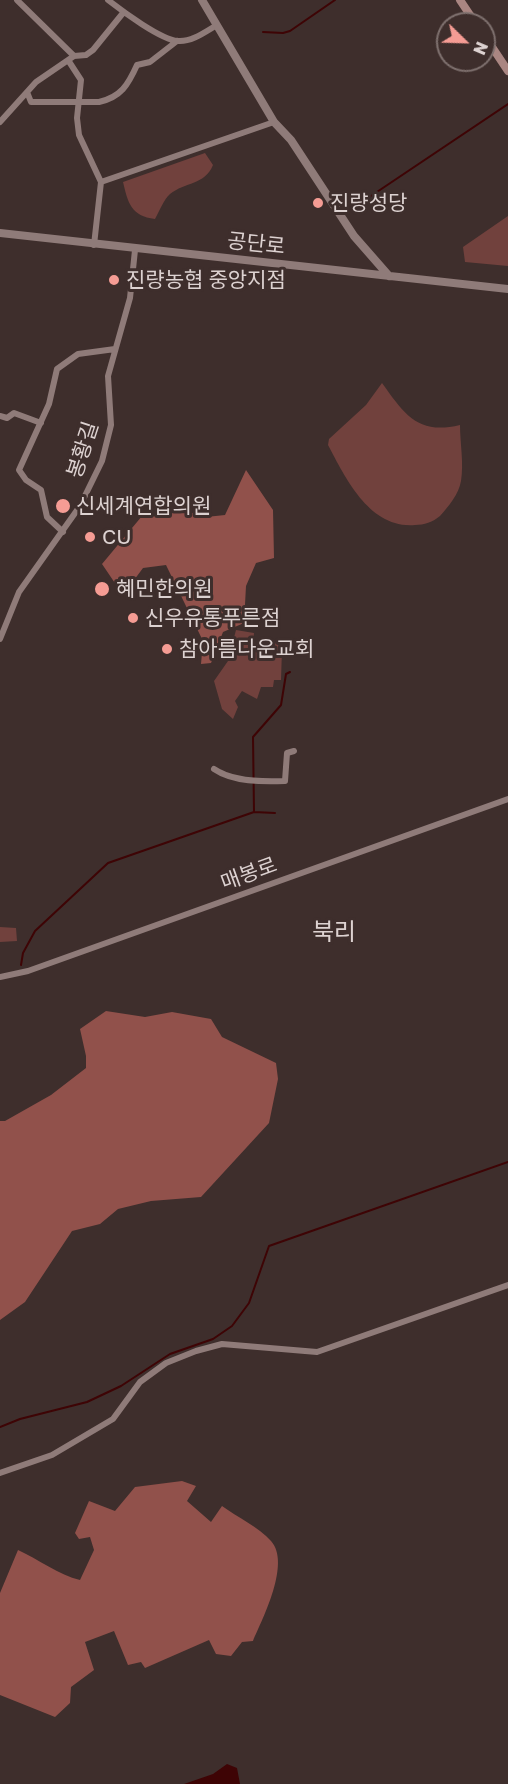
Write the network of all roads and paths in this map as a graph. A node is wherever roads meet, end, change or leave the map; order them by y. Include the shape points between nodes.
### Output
1 (17, 0) edge
2 (108, 0) edge
3 (202, 0) edge
4 (123, 13) junction
5 (217, 25) junction
6 (177, 41) junction
7 (496, 53) edge
8 (71, 58) junction
9 (508, 71) edge
10 (27, 92) junction
11 (78, 101) junction
12 (0, 122) edge
13 (274, 122) junction
14 (101, 182) junction
15 (0, 233) edge
16 (94, 245) junction
17 (135, 250) junction
18 (390, 276) junction
19 (508, 289) edge
20 (115, 349) junction
21 (0, 416) edge
22 (41, 423) junction
23 (63, 532) junction
24 (0, 639) edge
25 (294, 751) dead end
26 (214, 769) dead end
27 (508, 799) edge
28 (0, 976) edge
29 (508, 1286) edge
30 (0, 1473) edge

1 - 8 street
2 - 4 street
3 - 5 street
4 - 6 street
4 - 8 street via 93,50
5 - 6 street via 194,38
5 - 13 street
6 - 11 street via 150,62 137,65 120,94 99,102
7 - 9 main road
8 - 10 street
8 - 11 street via 81,80
10 - 11 street via 31,102
10 - 12 street
11 - 14 street via 79,135
13 - 14 street
13 - 18 street via 291,140 354,236
14 - 16 street
15 - 16 street, 공단로
16 - 17 street, 공단로
17 - 18 street, 공단로
17 - 20 street, 봉황길 via 130,298
18 - 19 street, 공단로
20 - 22 street via 78,354 57,369
20 - 23 street, 봉황길 via 108,376 109,438 96,475
21 - 22 street via 7,418 14,413
22 - 23 street via 19,470 40,490 47,517
23 - 24 street, 봉황길 via 20,592
25 - 26 street via 287,753 285,782 256,782 221,775
27 - 28 street, 매봉로 via 28,971
29 - 30 street via 316,1352 222,1344 196,1351 166,1363 140,1382 113,1419 52,1455

